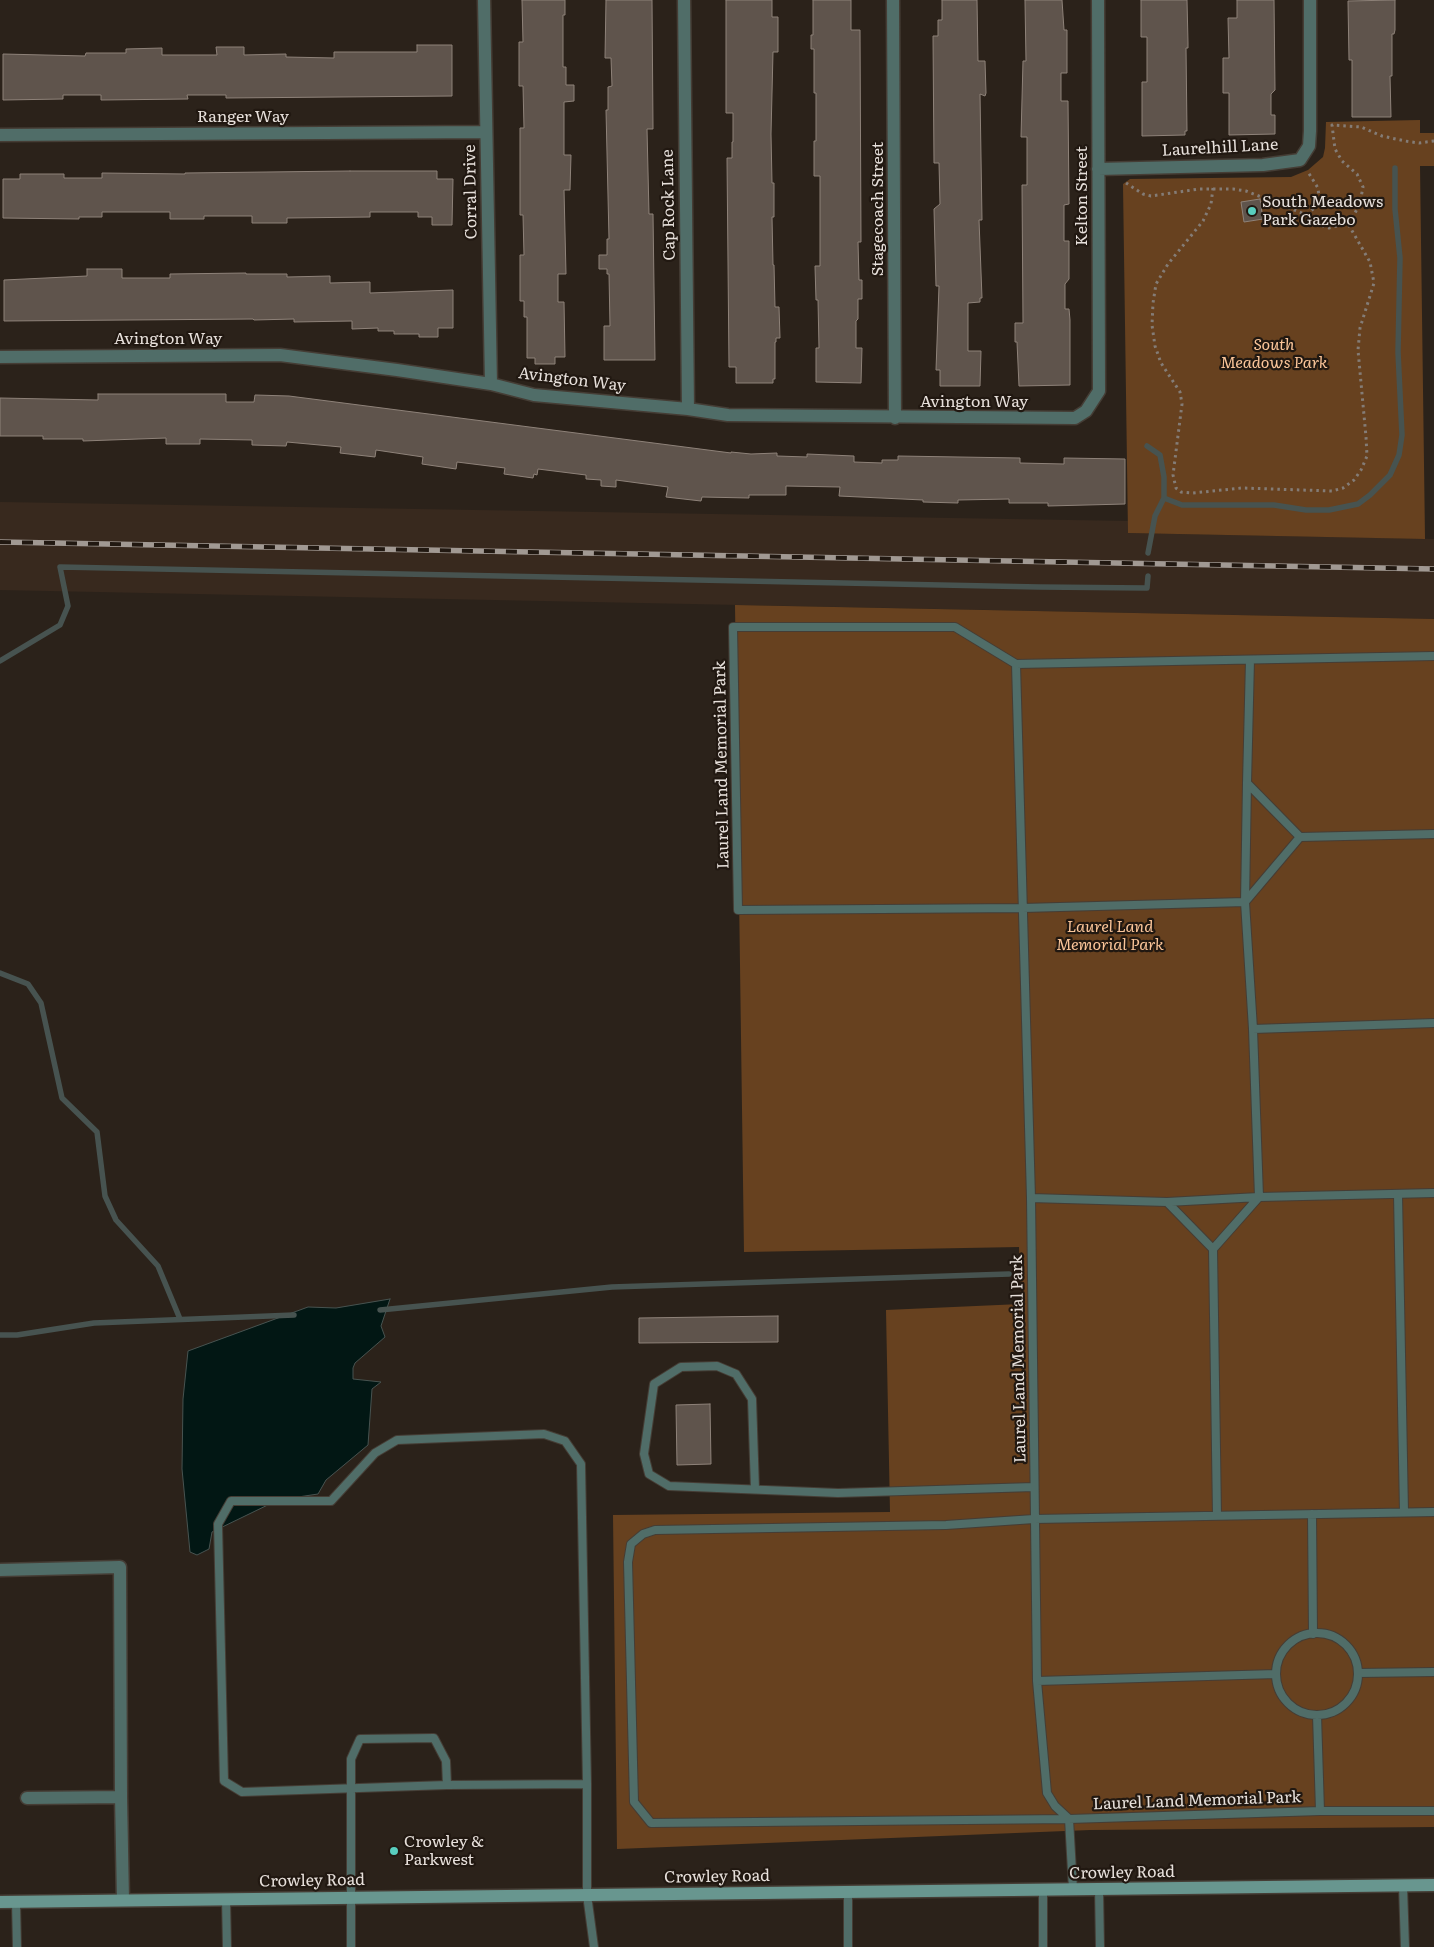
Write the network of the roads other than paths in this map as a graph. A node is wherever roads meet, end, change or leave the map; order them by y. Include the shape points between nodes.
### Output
1 (484, 0) edge
2 (684, 0) edge
3 (893, 0) edge
4 (1098, 0) edge
5 (1310, 0) edge
6 (486, 132) junction
7 (0, 135) edge
8 (1098, 169) junction
9 (0, 357) edge
10 (491, 384) junction
11 (1099, 391) joint
12 (688, 409) junction
13 (895, 418) junction
14 (1434, 656) edge
15 (1250, 660) junction
16 (1016, 664) junction
17 (1247, 783) junction
18 (1434, 834) edge
19 (1300, 837) junction
20 (1244, 902) junction
21 (1023, 908) junction
22 (1434, 1022) edge
23 (1253, 1029) junction
24 (1434, 1193) edge
25 (1398, 1195) junction
26 (1259, 1197) junction
27 (1031, 1198) junction
28 (1168, 1202) junction
29 (1213, 1249) junction
30 (1034, 1487) junction
31 (755, 1489) junction
32 (1404, 1512) junction
33 (1434, 1512) edge
34 (1312, 1514) junction
35 (1217, 1516) junction
36 (1034, 1519) junction
37 (0, 1570) edge
38 (1313, 1634) junction
39 (1434, 1672) edge
40 (1358, 1673) junction
41 (1276, 1674) junction
42 (1037, 1681) junction
43 (1317, 1715) junction
44 (587, 1784) junction
45 (447, 1785) junction
46 (352, 1790) junction
47 (121, 1797) junction
48 (27, 1798) dead end
49 (1320, 1811) junction
50 (1434, 1811) edge
51 (1069, 1819) junction
52 (1434, 1885) edge
53 (1403, 1886) junction
54 (1099, 1889) junction
55 (1043, 1890) junction
56 (1072, 1890) junction
57 (848, 1892) junction
58 (587, 1895) junction
59 (352, 1897) junction
60 (226, 1899) junction
61 (124, 1900) junction
62 (0, 1902) edge
63 (16, 1902) junction
64 (17, 1947) edge
65 (227, 1947) edge
66 (351, 1947) edge
67 (594, 1947) edge
68 (848, 1947) edge
69 (1042, 1947) edge
70 (1100, 1947) edge
71 (1405, 1947) edge

1 - 6 street, Corral Drive
2 - 12 street, Cap Rock Lane
3 - 13 street, Stagecoach Street
4 - 8 street, Kelton Street
5 - 8 street, Laurelhill Lane via 1310,131 1309,146 1300,160 1263,165
6 - 7 street, Ranger Way
6 - 10 street, Corral Drive
8 - 11 street, Kelton Street
9 - 10 street, Avington Way via 280,355
10 - 12 street, Avington Way via 534,394
11 - 13 street, Avington Way via 1086,411 1074,418
12 - 13 street, Avington Way via 728,415
14 - 15 lane
15 - 16 lane
15 - 17 lane
16 - 21 lane, Laurel Land Memorial Park
16 - 21 lane, Laurel Land Memorial Park via 955,627 733,628 738,910
17 - 19 lane
17 - 20 lane
18 - 19 lane
19 - 20 lane
20 - 21 lane, Laurel Land Memorial Park
20 - 23 lane
21 - 27 lane, Laurel Land Memorial Park
22 - 23 lane
23 - 26 lane
24 - 25 lane
25 - 26 lane
25 - 32 lane
26 - 28 lane
26 - 29 lane
27 - 28 lane
27 - 30 lane, Laurel Land Memorial Park
28 - 29 lane
29 - 35 lane
30 - 31 lane via 838,1493
30 - 36 lane, Laurel Land Memorial Park
31 - 31 lane via 669,1486 649,1474 644,1454 654,1384 681,1367 717,1366 736,1374 752,1399
32 - 33 lane
32 - 34 lane
34 - 35 lane
34 - 38 lane
35 - 36 lane
36 - 42 lane, Laurel Land Memorial Park
36 - 51 lane via 946,1525 655,1530 643,1534 631,1544 628,1562 634,1802 651,1823 663,1824
37 - 47 street via 120,1567
38 - 40 lane via 1339,1639 1355,1660
38 - 41 lane via 1302,1636 1288,1647 1278,1662
39 - 40 lane
40 - 43 lane via 1351,1698 1330,1713
41 - 42 lane
41 - 43 lane via 1284,1698 1304,1713
42 - 51 lane, Laurel Land Memorial Park via 1047,1793
43 - 49 lane, Laurel Land Memorial Park
44 - 45 lane
44 - 46 lane via 581,1464 565,1441 544,1434 397,1440 375,1453 331,1501 231,1501 218,1524 224,1781 242,1792
44 - 58 lane
45 - 46 lane
45 - 46 lane via 446,1761 434,1738 360,1739 351,1759
46 - 59 lane
47 - 48 street
47 - 61 street
49 - 50 lane
49 - 51 lane, Laurel Land Memorial Park
51 - 56 lane
52 - 53 main road, Crowley Road
53 - 54 main road, Crowley Road
53 - 71 lane
54 - 56 main road, Crowley Road
54 - 70 lane
55 - 56 main road, Crowley Road
55 - 57 main road, Crowley Road
55 - 69 lane
57 - 58 main road, Crowley Road
57 - 68 lane
58 - 59 main road, Crowley Road
58 - 67 lane
59 - 60 main road, Crowley Road
59 - 66 lane
60 - 61 main road, Crowley Road
60 - 65 lane
61 - 63 main road, Crowley Road
62 - 63 main road, Crowley Road
63 - 64 lane

